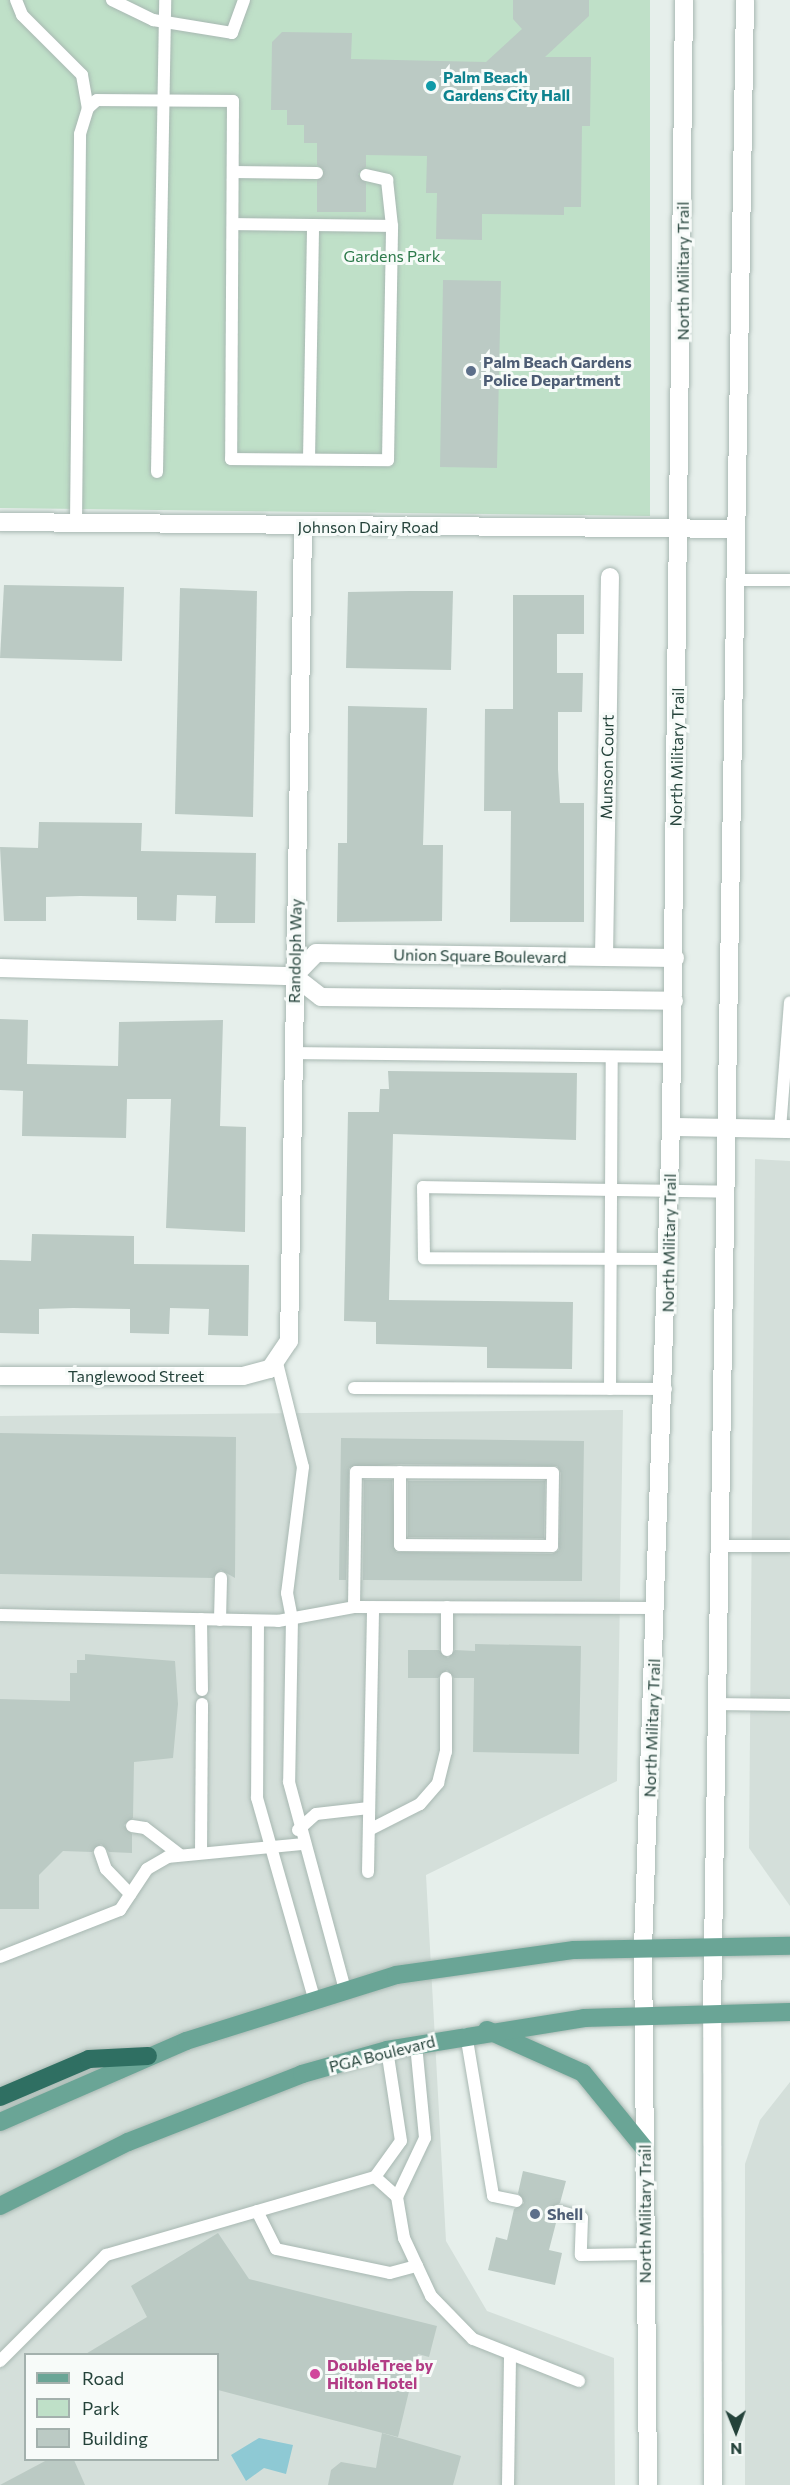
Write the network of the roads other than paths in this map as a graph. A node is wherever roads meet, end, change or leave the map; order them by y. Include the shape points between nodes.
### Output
1 (16, 0) edge
2 (112, 0) edge
3 (165, 0) edge
4 (244, 0) edge
5 (684, 0) edge
6 (745, 0) edge
7 (164, 21) junction
8 (160, 100) junction
9 (88, 108) junction
10 (233, 172) junction
11 (317, 173) dead end
12 (366, 175) dead end
13 (232, 224) junction
14 (313, 225) junction
15 (392, 226) junction
16 (309, 459) junction
17 (157, 472) dead end
18 (0, 522) edge
19 (76, 523) junction
20 (303, 527) junction
21 (682, 529) junction
22 (736, 529) junction
23 (610, 577) dead end
24 (735, 580) junction
25 (790, 580) edge
26 (604, 957) junction
27 (675, 958) junction
28 (0, 968) edge
29 (294, 976) junction
30 (674, 1001) junction
31 (790, 1002) edge
32 (293, 1053) junction
33 (612, 1057) junction
34 (673, 1057) junction
35 (672, 1127) junction
36 (727, 1128) junction
37 (785, 1129) edge
38 (612, 1189) junction
39 (670, 1190) junction
40 (726, 1192) junction
41 (613, 1258) junction
42 (668, 1259) junction
43 (274, 1366) junction
44 (0, 1376) edge
45 (354, 1388) dead end
46 (610, 1389) junction
47 (666, 1389) junction
48 (400, 1472) junction
49 (722, 1546) junction
50 (790, 1546) edge
51 (221, 1578) dead end
52 (354, 1606) junction
53 (373, 1607) junction
54 (447, 1607) junction
55 (657, 1608) junction
56 (0, 1615) edge
57 (292, 1618) junction
58 (201, 1619) junction
59 (220, 1620) junction
60 (258, 1621) junction
61 (447, 1650) dead end
62 (446, 1678) dead end
63 (202, 1690) dead end
64 (202, 1704) dead end
65 (719, 1704) junction
66 (790, 1705) edge
67 (369, 1808) junction
68 (132, 1826) dead end
69 (298, 1830) junction
70 (369, 1830) junction
71 (303, 1844) junction
72 (268, 1848) junction
73 (100, 1852) dead end
74 (201, 1853) junction
75 (180, 1855) junction
76 (368, 1872) dead end
77 (130, 1894) junction
78 (715, 1945) junction
79 (790, 1946) edge
80 (643, 1948) junction
81 (0, 1957) edge
82 (345, 1989) junction
83 (314, 1998) junction
84 (712, 2011) junction
85 (790, 2012) edge
86 (644, 2014) junction
87 (486, 2030) junction
88 (466, 2034) junction
89 (416, 2044) junction
90 (387, 2050) junction
91 (148, 2056) junction
92 (0, 2097) edge
93 (0, 2122) edge
94 (645, 2150) junction
95 (375, 2177) junction
96 (397, 2197) junction
97 (516, 2201) dead end
98 (0, 2206) edge
99 (257, 2211) junction
100 (558, 2211) dead end
101 (646, 2254) junction
102 (417, 2266) junction
103 (510, 2358) junction
104 (0, 2361) edge
105 (579, 2381) dead end
106 (508, 2485) edge
107 (648, 2485) edge
108 (713, 2485) edge

1 - 9 lane via 22,15 82,75
2 - 7 lane
3 - 7 lane
4 - 7 lane via 232,33
5 - 21 main road, North Military Trail
6 - 22 main road
7 - 8 lane
8 - 9 lane via 97,100
8 - 10 lane via 232,101
8 - 17 lane
9 - 19 lane via 80,134
10 - 11 lane
10 - 13 lane
12 - 15 lane via 387,180
13 - 14 lane
13 - 16 lane via 231,459
14 - 15 lane
14 - 16 lane
15 - 16 lane via 388,460
18 - 19 main road, Johnson Dairy Road
19 - 20 main road, Johnson Dairy Road
20 - 21 main road, Johnson Dairy Road
20 - 29 main road, Randolph Way
21 - 22 main road, Johnson Dairy Road
21 - 27 main road, North Military Trail
22 - 24 main road
23 - 26 main road, Munson Court
24 - 25 lane
24 - 36 main road
26 - 27 main road, Union Square Boulevard
26 - 29 main road, Union Square Boulevard via 316,953
27 - 30 main road, North Military Trail
28 - 29 main road
29 - 30 main road via 321,997
29 - 32 main road, Randolph Way
30 - 34 main road, North Military Trail
31 - 37 lane
32 - 33 lane
32 - 43 main road, Randolph Way via 289,1341
33 - 34 lane
33 - 38 lane
34 - 35 main road, North Military Trail
35 - 36 main road
35 - 39 main road, North Military Trail
36 - 37 main road
36 - 40 main road
38 - 39 lane
38 - 41 lane
38 - 41 lane via 423,1187 424,1258
39 - 40 lane
39 - 42 main road, North Military Trail
40 - 49 main road
41 - 42 lane
41 - 46 lane
42 - 47 main road, North Military Trail
43 - 44 main road, Tanglewood Street via 243,1376
43 - 57 lane via 303,1467 287,1593
45 - 46 lane
46 - 47 lane
47 - 55 main road, North Military Trail
48 - 48 lane via 553,1473 552,1546 400,1545
48 - 52 lane via 356,1472
49 - 50 lane
49 - 65 main road
51 - 59 lane
52 - 53 lane
52 - 57 lane
53 - 54 lane
53 - 67 lane
54 - 55 lane
54 - 61 lane
55 - 80 main road, North Military Trail
56 - 58 lane
57 - 60 lane
57 - 69 lane via 289,1782
58 - 59 lane
58 - 63 lane
59 - 60 lane
60 - 72 lane via 257,1798
62 - 70 lane via 446,1752 438,1783 420,1804
64 - 74 lane
65 - 66 lane
65 - 78 main road
67 - 69 lane via 316,1814
67 - 70 lane
68 - 75 lane via 146,1828
69 - 71 lane
70 - 76 lane
71 - 72 lane
71 - 82 lane
72 - 74 lane
72 - 83 lane
73 - 77 lane via 106,1869
74 - 75 lane
75 - 77 lane via 147,1869
77 - 81 lane via 120,1910
78 - 79 main road
78 - 80 main road
78 - 84 main road
80 - 82 main road via 574,1950 396,1976
80 - 86 main road, North Military Trail
82 - 83 main road
83 - 91 main road
84 - 85 main road, PGA Boulevard
84 - 86 main road, PGA Boulevard
84 - 108 main road
86 - 87 main road, PGA Boulevard
86 - 94 main road, North Military Trail
87 - 88 main road, PGA Boulevard
87 - 94 main road via 583,2073
88 - 89 main road, PGA Boulevard
88 - 97 lane via 493,2196
89 - 90 main road, PGA Boulevard
89 - 96 lane via 425,2138
90 - 95 lane via 401,2141
90 - 98 main road, PGA Boulevard via 302,2074 128,2142
91 - 92 highway via 90,2059
91 - 93 main road
94 - 101 main road, North Military Trail
95 - 96 lane
95 - 99 lane
96 - 102 lane via 404,2238
99 - 102 lane via 276,2249 390,2273
99 - 104 lane via 106,2255
100 - 101 lane via 582,2218 581,2255
101 - 107 main road, North Military Trail
102 - 103 lane via 431,2296 473,2339
103 - 105 lane
103 - 106 lane

